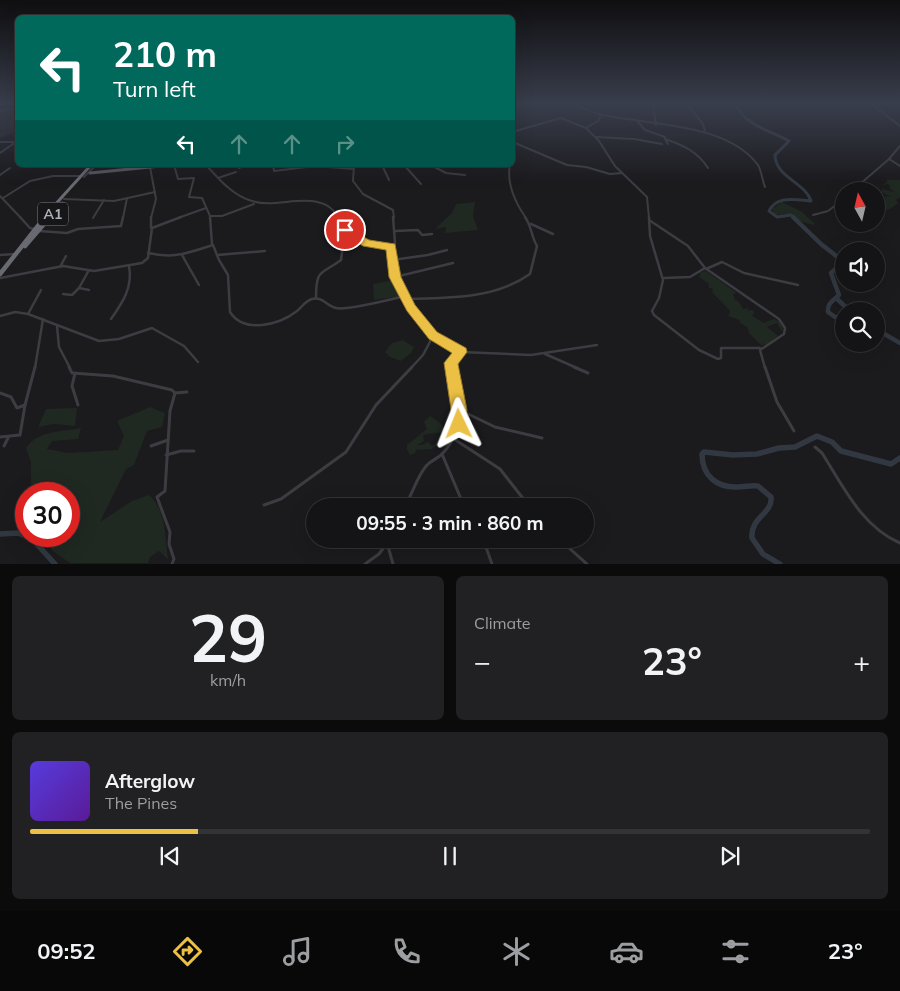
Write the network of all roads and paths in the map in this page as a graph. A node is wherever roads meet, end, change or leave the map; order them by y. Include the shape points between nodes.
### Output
1 (587, 129) edge
2 (645, 129) edge
3 (687, 129) edge
4 (705, 129) edge
5 (702, 132) junction
6 (596, 137) junction
7 (665, 139) junction
8 (0, 142) edge
9 (15, 142) edge
10 (15, 143) edge
11 (516, 143) joint
12 (662, 144) dead end
13 (668, 144) dead end
14 (900, 146) edge
15 (0, 154) edge
16 (515, 157) edge
17 (889, 160) junction
18 (900, 166) edge
19 (90, 167) edge
20 (91, 167) edge
21 (139, 167) edge
22 (147, 167) edge
23 (173, 167) edge
24 (208, 167) edge
25 (274, 167) edge
26 (307, 167) edge
27 (328, 167) edge
28 (383, 167) edge
29 (406, 167) edge
30 (435, 167) edge
31 (510, 167) edge
32 (10, 168) dead end
33 (708, 168) dead end
34 (354, 169) joint
35 (236, 172) dead end
36 (90, 173) junction
37 (622, 173) junction
38 (0, 175) edge
39 (465, 175) dead end
40 (83, 176) junction
41 (218, 178) junction
42 (389, 180) dead end
43 (863, 182) edge
44 (420, 184) dead end
45 (765, 188) dead end
46 (155, 192) junction
47 (0, 196) edge
48 (4, 198) junction
49 (127, 198) junction
50 (64, 199) junction
51 (104, 200) junction
52 (255, 203) junction
53 (835, 206) edge
54 (206, 208) junction
55 (812, 215) dead end
56 (210, 216) junction
57 (93, 218) dead end
58 (649, 220) junction
59 (530, 223) junction
60 (38, 225) junction
61 (44, 225) junction
62 (151, 228) junction
63 (34, 230) junction
64 (345, 230) junction
65 (395, 230) junction
66 (39, 231) junction
67 (432, 234) dead end
68 (553, 234) dead end
69 (212, 245) junction
70 (391, 247) junction
71 (447, 250) dead end
72 (265, 251) dead end
73 (148, 253) junction
74 (16, 254) junction
75 (182, 255) junction
76 (217, 255) junction
77 (0, 256) edge
78 (66, 256) dead end
79 (392, 260) junction
80 (453, 263) dead end
81 (129, 266) junction
82 (60, 267) junction
83 (706, 269) junction
84 (89, 270) junction
85 (0, 274) edge
86 (395, 277) junction
87 (0, 278) edge
88 (664, 278) junction
89 (199, 285) dead end
90 (798, 285) dead end
91 (79, 288) junction
92 (41, 290) dead end
93 (89, 290) dead end
94 (63, 294) dead end
95 (406, 298) junction
96 (316, 299) junction
97 (28, 314) junction
98 (0, 316) edge
99 (43, 319) junction
100 (111, 319) dead end
101 (57, 326) junction
102 (433, 336) junction
103 (597, 345) dead end
104 (760, 348) junction
105 (461, 352) junction
106 (543, 354) junction
107 (198, 362) dead end
108 (75, 373) junction
109 (588, 373) dead end
110 (187, 392) dead end
111 (0, 393) edge
112 (175, 393) junction
113 (78, 404) dead end
114 (26, 405) junction
115 (460, 410) junction
116 (794, 431) dead end
117 (0, 438) edge
118 (8, 438) junction
119 (542, 438) dead end
120 (454, 439) junction
121 (168, 440) junction
122 (4, 446) dead end
123 (151, 446) dead end
124 (815, 447) dead end
125 (194, 451) dead end
126 (442, 454) junction
127 (166, 455) junction
128 (410, 498) edge
129 (462, 498) edge
130 (524, 498) edge
131 (264, 505) dead end
132 (900, 544) edge
133 (383, 548) edge
134 (388, 548) edge
135 (486, 548) edge
136 (568, 548) edge
137 (370, 562) edge
138 (172, 564) edge
139 (365, 564) edge
140 (393, 564) edge
141 (492, 564) edge
142 (587, 564) edge

1 - 6 street
2 - 7 street
3 - 5 street
4 - 5 street
5 - 45 street via 732,145 755,162 760,167
6 - 12 street
6 - 37 street
7 - 13 street
7 - 33 street via 696,153
8 - 9 street
10 - 15 street
11 - 16 street
11 - 37 street via 567,165
14 - 17 street
17 - 18 street
17 - 43 street
19 - 40 highway, A1
20 - 36 street
21 - 36 main road
22 - 46 street
23 - 54 street via 178,179 194,178 188,197 202,198
24 - 41 street
25 - 26 street via 274,171
27 - 34 street
28 - 42 street
29 - 44 street
30 - 39 street via 446,173
31 - 59 street via 509,180 520,210
32 - 38 street
34 - 65 street via 353,181 363,194 392,209
35 - 41 street
36 - 40 street
37 - 58 street via 647,197
40 - 48 street via 52,176 30,181
40 - 50 highway, A1
40 - 60 highway, A1
41 - 52 street via 242,198
46 - 49 street
46 - 62 street
47 - 48 street
48 - 63 street via 8,206
49 - 51 street
49 - 66 street via 120,226 75,229 69,233
50 - 51 street
50 - 61 highway, A1
51 - 57 street
52 - 56 street via 222,216
52 - 64 street via 298,200 328,206
53 - 55 street
54 - 56 street
54 - 62 street
56 - 69 street
58 - 83 street via 688,246
58 - 88 street via 650,238
59 - 68 street
59 - 95 street via 538,248 530,274 524,280 462,297
60 - 61 highway
60 - 63 highway, A1
61 - 66 highway, A1
62 - 73 street
63 - 74 highway, A1
64 - 70 street via 366,243
64 - 96 street via 341,260 318,274 314,288
65 - 67 street
65 - 70 street via 395,243
66 - 74 highway, A1
69 - 75 street
69 - 76 street
70 - 79 street
71 - 79 street
72 - 76 street
73 - 75 street via 165,257
73 - 81 street via 146,261
74 - 77 street
74 - 85 highway, A1
75 - 89 street
76 - 96 street via 229,277 228,306 237,321 269,325
78 - 82 street
79 - 86 street
80 - 86 street
81 - 84 street
81 - 100 street via 132,275 129,290
82 - 84 street
82 - 87 street
83 - 88 street via 690,277
83 - 90 street via 722,262 744,273
83 - 104 street via 783,324 784,334
84 - 91 street
86 - 95 street
88 - 104 street via 652,311 692,346 718,359 722,358 721,348
91 - 93 street
91 - 94 street via 72,295
92 - 97 street
95 - 96 street via 340,309
95 - 102 street
97 - 98 street via 15,312
97 - 99 street
99 - 101 street
99 - 114 street
101 - 107 street via 99,341 119,339 152,328 182,345
101 - 108 street via 62,357
102 - 105 street
102 - 131 street via 414,365 376,405 346,452 281,499
103 - 106 street
104 - 116 street via 775,399
105 - 106 street
105 - 115 street via 451,363
106 - 109 street
108 - 112 street via 129,379
108 - 113 street via 72,386
110 - 112 street
111 - 114 street via 11,397 17,408
112 - 121 street
114 - 118 street via 20,435
115 - 119 street via 495,427
115 - 120 street
117 - 118 street
118 - 122 street
120 - 126 street
120 - 130 street via 500,469
121 - 123 street
121 - 127 street
124 - 132 street via 863,514 883,534
125 - 127 street
126 - 128 street via 427,465
126 - 129 street
127 - 138 street via 164,491 157,497 170,532
133 - 137 street
134 - 140 street
135 - 141 street
136 - 142 street
137 - 139 street

